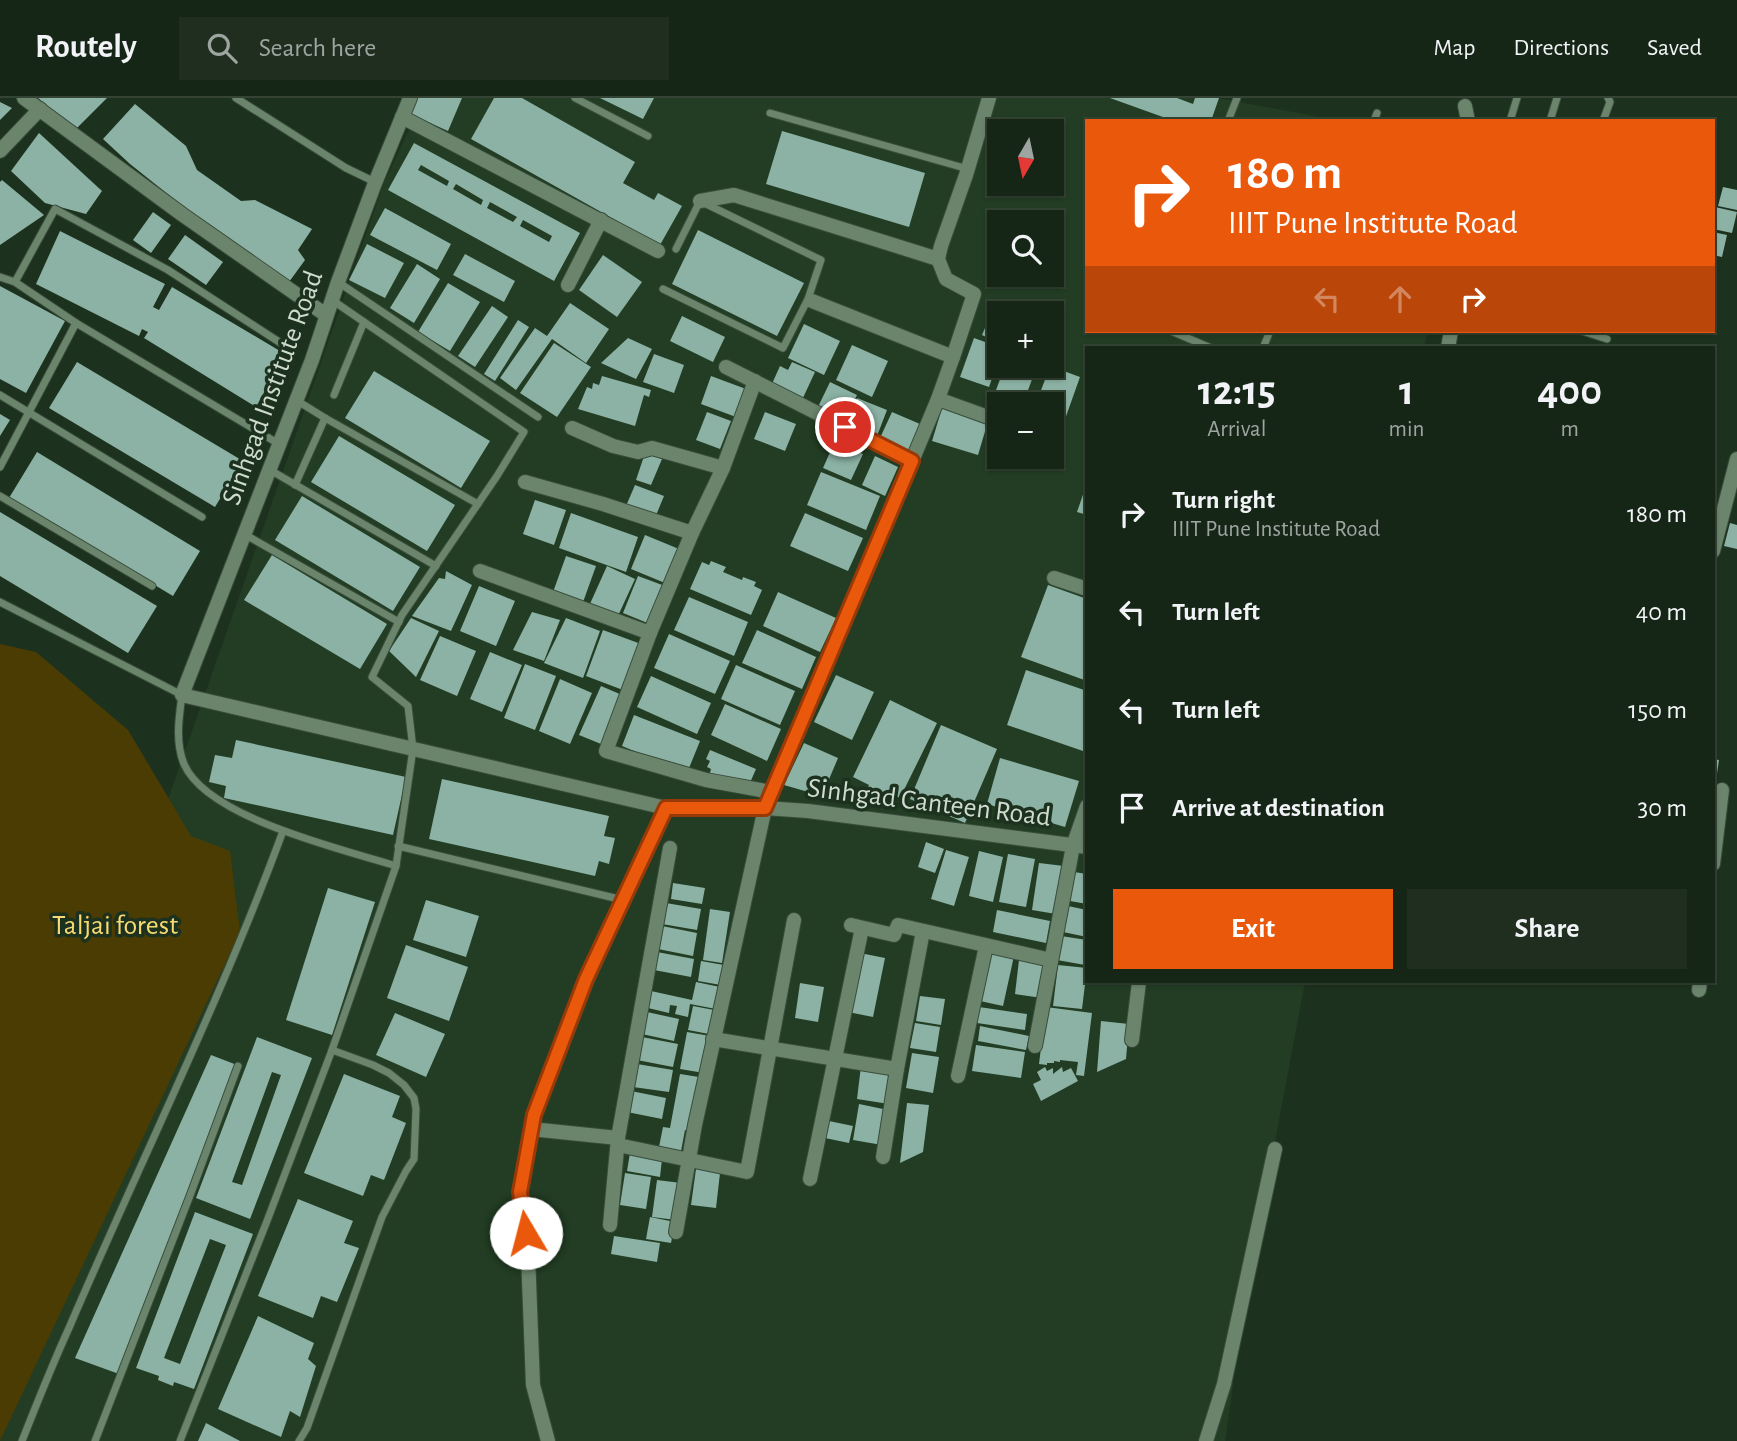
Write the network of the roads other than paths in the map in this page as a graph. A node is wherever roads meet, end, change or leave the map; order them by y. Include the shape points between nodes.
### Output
1 (24, 98) edge
2 (236, 98) edge
3 (410, 98) edge
4 (575, 98) edge
5 (989, 98) edge
6 (1237, 98) edge
7 (1517, 98) edge
8 (1557, 98) edge
9 (1608, 98) edge
10 (1463, 102) edge
11 (40, 110) junction
12 (770, 113) dead end
13 (402, 117) junction
14 (1229, 119) edge
15 (1467, 119) edge
16 (1511, 119) edge
17 (1551, 119) edge
18 (1604, 119) edge
19 (648, 136) dead end
20 (0, 151) edge
21 (968, 169) junction
22 (375, 183) junction
23 (700, 201) junction
24 (601, 220) junction
25 (676, 249) dead end
26 (658, 251) dead end
27 (939, 258) junction
28 (0, 277) edge
29 (16, 282) junction
30 (338, 282) junction
31 (568, 285) dead end
32 (663, 289) dead end
33 (332, 300) junction
34 (810, 300) junction
35 (326, 315) junction
36 (364, 322) junction
37 (76, 323) junction
38 (1176, 333) edge
39 (1589, 333) edge
40 (1607, 339) dead end
41 (1206, 346) edge
42 (293, 351) dead end
43 (953, 357) junction
44 (726, 367) dead end
45 (755, 382) junction
46 (0, 395) edge
47 (334, 395) dead end
48 (938, 399) junction
49 (296, 400) junction
50 (28, 412) junction
51 (538, 417) dead end
52 (987, 417) edge
53 (325, 418) junction
54 (572, 428) dead end
55 (279, 444) junction
56 (1737, 459) edge
57 (912, 461) junction
58 (0, 467) edge
59 (723, 468) junction
60 (269, 470) junction
61 (525, 482) dead end
62 (295, 485) junction
63 (0, 496) edge
64 (478, 504) junction
65 (202, 517) dead end
66 (692, 533) junction
67 (244, 534) junction
68 (1715, 543) edge
69 (436, 566) junction
70 (480, 571) dead end
71 (1054, 578) dead end
72 (152, 586) dead end
73 (1085, 588) edge
74 (0, 602) edge
75 (399, 622) junction
76 (650, 633) junction
77 (183, 695) junction
78 (413, 749) junction
79 (1718, 789) edge
80 (771, 792) junction
81 (1737, 792) edge
82 (666, 808) junction
83 (765, 808) junction
84 (1085, 817) edge
85 (283, 831) junction
86 (1715, 834) edge
87 (398, 846) junction
88 (1080, 846) edge
89 (670, 848) dead end
90 (396, 866) junction
91 (623, 900) junction
92 (794, 920) dead end
93 (923, 931) junction
94 (986, 946) junction
95 (1051, 960) junction
96 (1139, 983) edge
97 (713, 1040) junction
98 (1132, 1041) dead end
99 (1035, 1046) dead end
100 (770, 1049) junction
101 (332, 1050) junction
102 (834, 1059) junction
103 (238, 1066) dead end
104 (897, 1069) junction
105 (958, 1076) dead end
106 (531, 1129) junction
107 (618, 1141) junction
108 (1275, 1149) dead end
109 (883, 1157) dead end
110 (689, 1160) junction
111 (810, 1179) dead end
112 (611, 1225) dead end
113 (676, 1232) dead end
114 (22, 1441) edge
115 (94, 1441) edge
116 (180, 1441) edge
117 (299, 1441) edge
118 (548, 1441) edge
119 (1206, 1441) edge

1 - 11 street
2 - 22 lane
3 - 13 street, Sinhgad Institute Road
4 - 19 lane
5 - 21 street
6 - 14 lane
7 - 16 lane
8 - 17 lane
9 - 18 lane
10 - 15 street
11 - 20 street
11 - 35 street
12 - 21 lane
13 - 22 street, Sinhgad Institute Road
13 - 24 street
21 - 27 street
22 - 30 street, Sinhgad Institute Road
23 - 25 lane
23 - 27 street via 734,195
23 - 34 lane via 821,260
24 - 26 street
24 - 31 street
27 - 43 street via 946,279 974,294
28 - 29 lane
29 - 37 lane
29 - 42 lane via 55,209 168,270
30 - 33 street, Sinhgad Institute Road
30 - 51 lane
32 - 34 lane via 783,348
33 - 35 street, Sinhgad Institute Road
33 - 36 lane
34 - 43 street
35 - 49 street, Sinhgad Institute Road
36 - 47 lane
36 - 64 lane via 524,432
37 - 50 lane
37 - 55 lane
38 - 41 lane
39 - 40 lane
43 - 48 street
44 - 45 street
45 - 57 street
45 - 59 street
46 - 50 lane
48 - 52 street
48 - 57 street
49 - 53 lane
49 - 55 street, Sinhgad Institute Road
50 - 58 lane
50 - 65 lane
53 - 62 lane
53 - 64 lane
54 - 59 street via 613,446 638,452 652,448
55 - 60 street, Sinhgad Institute Road
56 - 68 street
57 - 80 street
59 - 66 street
60 - 62 lane
60 - 67 street, Sinhgad Institute Road
61 - 66 street
62 - 69 lane
63 - 72 lane
64 - 69 lane
66 - 76 street
67 - 75 lane
67 - 77 street, Sinhgad Institute Road
69 - 75 lane
70 - 76 street
71 - 73 street
74 - 77 lane
75 - 78 lane via 372,677 408,706
76 - 80 street via 606,751 706,780
77 - 78 street, Sinhgad Canteen Road
77 - 85 lane via 178,742 190,775 219,800
78 - 82 street, Sinhgad Canteen Road
78 - 87 lane
79 - 81 street
79 - 86 street
80 - 83 street
82 - 83 street, Sinhgad Canteen Road
82 - 91 street
83 - 88 street, Sinhgad Canteen Road
83 - 97 street
84 - 88 street
85 - 90 lane
85 - 114 lane via 213,1007
87 - 90 lane
87 - 91 lane
88 - 95 street
89 - 107 street
90 - 101 lane
91 - 106 street via 586,979
92 - 100 street
93 - 94 street
93 - 102 street via 898,925 894,935 857,926
93 - 104 street
94 - 95 street
94 - 105 street
95 - 99 street
96 - 98 street
97 - 100 street
97 - 110 street
100 - 102 street
100 - 110 street via 747,1172
101 - 116 lane
101 - 117 lane via 389,1073 414,1098 414,1159 382,1217
102 - 104 street
102 - 111 street
103 - 115 lane
104 - 109 street
106 - 107 street
106 - 118 street via 520,1192 528,1254 533,1385
107 - 110 street
107 - 112 street
108 - 119 street via 1224,1384
110 - 113 street

